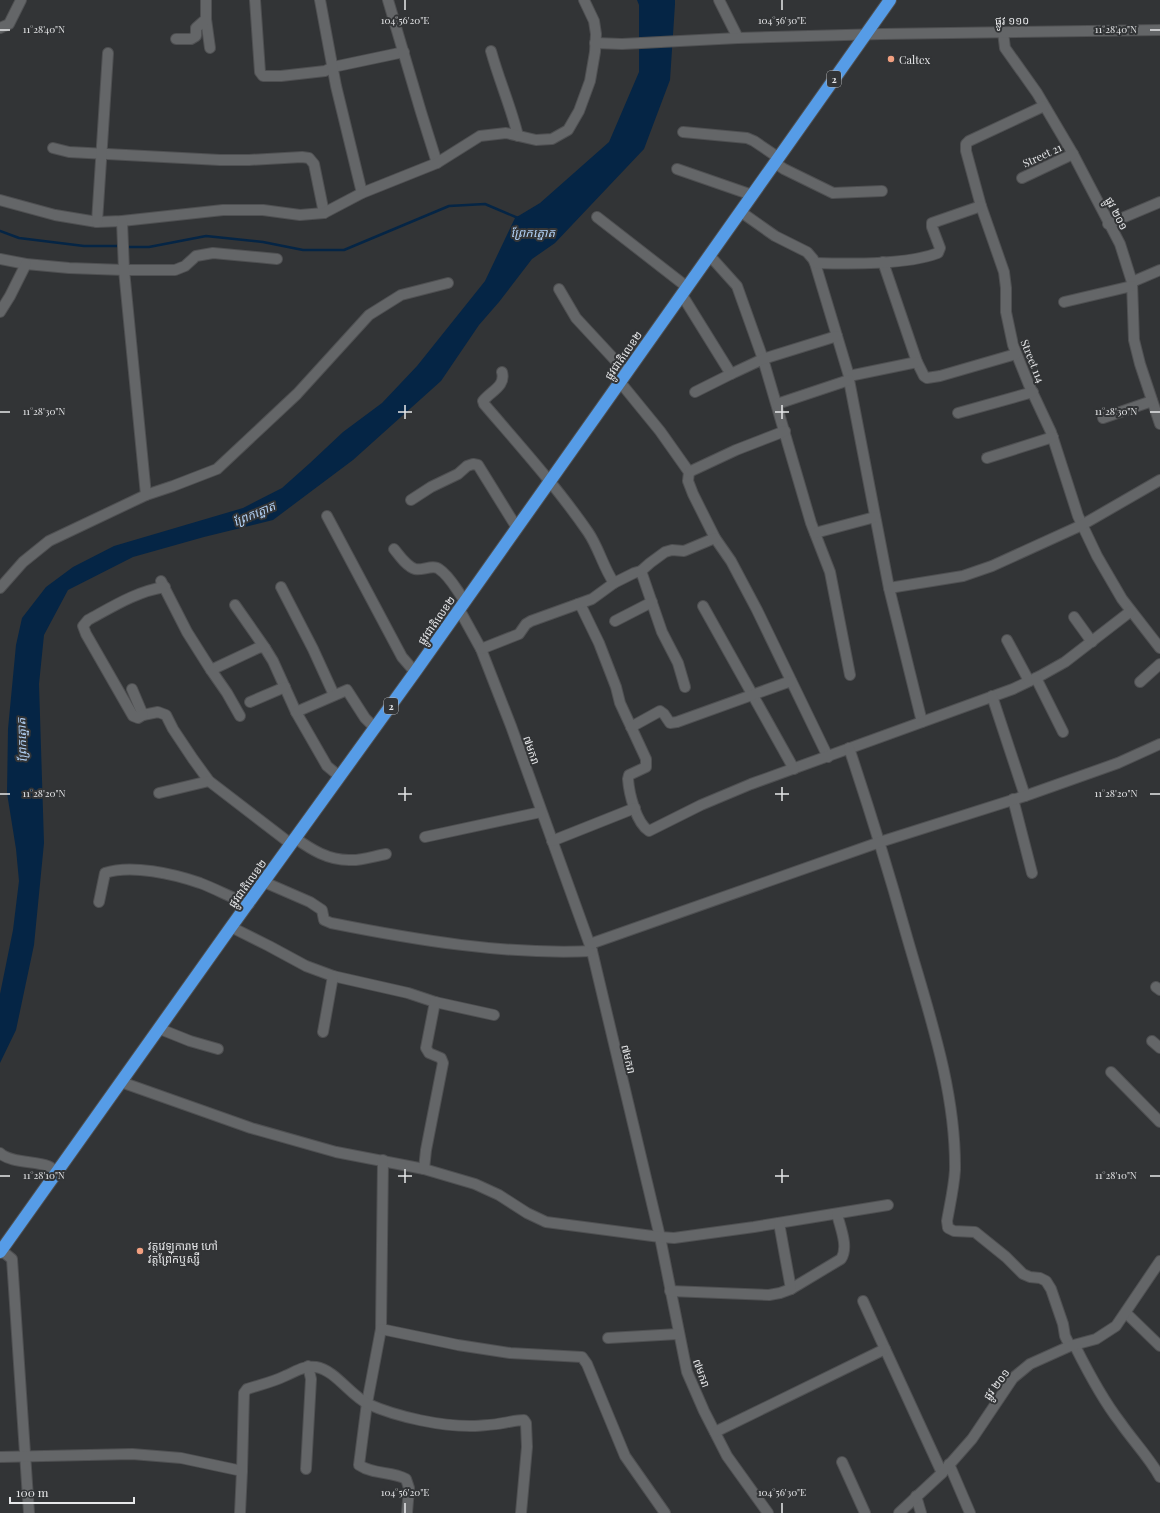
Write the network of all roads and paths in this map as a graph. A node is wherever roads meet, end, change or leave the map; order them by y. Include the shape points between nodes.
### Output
1 (21, 0) edge
2 (206, 0) edge
3 (255, 0) edge
4 (320, 0) edge
5 (388, 0) edge
6 (584, 0) edge
7 (719, 0) edge
8 (890, 0) edge
9 (206, 19) junction
10 (0, 28) edge
11 (1160, 30) edge
12 (1003, 32) junction
13 (865, 34) junction
14 (738, 38) junction
15 (176, 39) dead end
16 (595, 44) junction
17 (210, 48) dead end
18 (491, 51) dead end
19 (108, 52) dead end
20 (404, 52) junction
21 (333, 67) junction
22 (1044, 106) junction
23 (683, 132) dead end
24 (518, 136) junction
25 (53, 148) dead end
26 (101, 154) junction
27 (1073, 154) junction
28 (777, 160) junction
29 (437, 163) junction
30 (677, 169) dead end
31 (1022, 178) dead end
32 (882, 191) dead end
33 (362, 193) junction
34 (752, 195) junction
35 (0, 200) edge
36 (1160, 202) edge
37 (981, 206) junction
38 (741, 212) junction
39 (324, 213) junction
40 (597, 217) dead end
41 (122, 221) junction
42 (97, 222) junction
43 (1108, 224) junction
44 (710, 256) junction
45 (0, 259) edge
46 (277, 260) dead end
47 (883, 262) junction
48 (815, 263) junction
49 (26, 264) junction
50 (124, 270) junction
51 (1160, 270) edge
52 (448, 283) dead end
53 (1132, 284) junction
54 (559, 289) dead end
55 (685, 291) junction
56 (1064, 302) dead end
57 (0, 312) edge
58 (838, 336) junction
59 (1016, 354) junction
60 (763, 359) junction
61 (917, 362) junction
62 (502, 372) dead end
63 (731, 374) junction
64 (623, 378) junction
65 (849, 378) junction
66 (695, 392) dead end
67 (1033, 392) junction
68 (1152, 401) junction
69 (777, 404) junction
70 (958, 413) dead end
71 (1103, 418) dead end
72 (1160, 424) edge
73 (785, 431) junction
74 (1053, 437) junction
75 (987, 458) dead end
76 (689, 472) junction
77 (1160, 480) edge
78 (550, 481) junction
79 (146, 495) junction
80 (411, 500) dead end
81 (328, 516) dead end
82 (875, 517) junction
83 (1082, 525) junction
84 (517, 528) junction
85 (815, 533) junction
86 (715, 538) junction
87 (394, 549) dead end
88 (641, 571) junction
89 (2, 581) edge
90 (614, 583) junction
91 (281, 587) dead end
92 (889, 588) junction
93 (652, 602) junction
94 (578, 604) junction
95 (235, 605) dead end
96 (462, 605) junction
97 (703, 606) dead end
98 (1131, 611) junction
99 (1074, 617) dead end
100 (615, 621) dead end
101 (1007, 640) dead end
102 (1092, 642) junction
103 (265, 648) junction
104 (1160, 648) edge
105 (481, 650) junction
106 (1160, 664) edge
107 (211, 670) junction
108 (415, 672) junction
109 (850, 675) dead end
110 (1032, 680) junction
111 (790, 681) junction
112 (1140, 682) dead end
113 (285, 687) junction
114 (685, 687) dead end
115 (132, 689) dead end
116 (334, 695) junction
117 (753, 695) junction
118 (992, 696) junction
119 (250, 702) dead end
120 (296, 712) junction
121 (143, 715) junction
122 (240, 716) dead end
123 (922, 722) junction
124 (631, 727) junction
125 (375, 728) junction
126 (1063, 732) dead end
127 (1160, 744) edge
128 (849, 748) junction
129 (828, 757) junction
130 (794, 769) junction
131 (339, 776) junction
132 (210, 781) junction
133 (159, 793) dead end
134 (1025, 796) junction
135 (1013, 799) junction
136 (635, 808) junction
137 (541, 812) junction
138 (425, 837) dead end
139 (293, 841) junction
140 (552, 841) junction
141 (880, 842) junction
142 (386, 854) dead end
143 (1032, 873) dead end
144 (264, 882) junction
145 (99, 902) dead end
146 (248, 904) junction
147 (231, 927) junction
148 (591, 947) junction
149 (333, 976) junction
150 (435, 1002) junction
151 (494, 1016) dead end
152 (160, 1029) junction
153 (323, 1032) dead end
154 (1152, 1040) dead end
155 (1160, 1048) edge
156 (218, 1049) dead end
157 (1111, 1072) dead end
158 (121, 1082) junction
159 (1160, 1122) edge
160 (1, 1155) edge
161 (383, 1160) junction
162 (424, 1169) junction
163 (56, 1171) junction
164 (888, 1205) dead end
165 (837, 1214) junction
166 (779, 1223) junction
167 (660, 1237) junction
168 (0, 1251) edge
169 (1160, 1261) edge
170 (792, 1289) junction
171 (670, 1291) junction
172 (863, 1300) dead end
173 (1126, 1313) junction
174 (381, 1329) junction
175 (678, 1334) junction
176 (608, 1338) dead end
177 (1072, 1346) junction
178 (1160, 1346) edge
179 (885, 1349) junction
180 (308, 1366) junction
181 (367, 1403) junction
182 (715, 1432) junction
183 (25, 1456) junction
184 (0, 1457) edge
185 (842, 1462) dead end
186 (950, 1464) junction
187 (306, 1469) dead end
188 (242, 1470) junction
189 (942, 1473) junction
190 (1160, 1477) edge
191 (916, 1496) junction
192 (29, 1513) edge
193 (240, 1513) edge
194 (407, 1513) edge
195 (522, 1513) edge
196 (665, 1513) edge
197 (768, 1513) edge
198 (865, 1513) edge
199 (899, 1513) edge
200 (921, 1513) edge
201 (970, 1513) edge

1 - 10 street via 9,24
2 - 9 street
3 - 21 street via 260,72 263,76 324,71
4 - 21 street
5 - 20 street
6 - 16 street via 594,21
7 - 14 street
8 - 13 highway, ផ្លូវជាតិលេខ២ / 2
9 - 15 street via 196,28 196,36 191,39
9 - 17 street
11 - 12 street, ផ្លូវ ១១០
12 - 13 street, ផ្លូវ ១១០
12 - 22 street, ផ្លូវ ២០១ via 1005,48
13 - 14 street, ផ្លូវ ១១០
13 - 28 highway, ផ្លូវជាតិលេខ២ / 2
14 - 16 street, ផ្លូវ ១១០
16 - 24 street via 590,81 579,111 568,130 552,139 536,140
18 - 24 street
19 - 26 street
20 - 21 street
20 - 29 street
21 - 33 street
22 - 27 street, ផ្លូវ ២០១
22 - 37 street, Street 114 via 966,144
23 - 28 street via 747,138
24 - 29 street via 506,133 480,136
25 - 26 street
26 - 39 street via 220,160 309,158 314,164
26 - 42 street
27 - 31 street, Street 21
27 - 43 street, ផ្លូវ ២០១
28 - 32 street via 784,169 833,193
28 - 34 highway, ផ្លូវជាតិលេខ២ / 2
29 - 33 street
30 - 34 street
33 - 39 street
34 - 38 highway, ផ្លូវជាតិលេខ២ / 2
35 - 42 street via 55,215
36 - 43 street
37 - 47 street via 932,223 940,248 938,253
37 - 59 street, Street 114 via 1004,272 1006,312
38 - 44 highway, ផ្លូវជាតិលេខ២ / 2
38 - 48 street via 775,236 807,252
39 - 41 street via 300,215 263,210 223,210
40 - 55 street
41 - 42 street
41 - 50 street
43 - 53 street, ផ្លូវ ២០១ via 1120,244
44 - 55 highway, ផ្លូវជាតិលេខ២ / 2
44 - 60 street via 737,286
45 - 49 street
46 - 50 street via 213,253 196,256 185,266 175,270
47 - 48 street
47 - 61 street
48 - 58 street
49 - 50 street
49 - 57 street
50 - 79 street
51 - 53 street
52 - 79 street via 401,295 369,316 297,394 217,470
53 - 56 street
53 - 68 street, ផ្លូវ ២០១ via 1134,340
54 - 64 street via 576,318
55 - 63 street
55 - 64 highway, ផ្លូវជាតិលេខ២ / 2
58 - 60 street
58 - 65 street
59 - 61 street via 927,378
59 - 67 street, Street 114
60 - 63 street
60 - 69 street
61 - 65 street
62 - 78 street via 504,377 501,385 487,397 484,404
63 - 66 street
64 - 76 street
64 - 78 highway, ផ្លូវជាតិលេខ២ / 2
65 - 69 street
65 - 82 street
67 - 70 street
67 - 74 street, Street 114
68 - 71 street
68 - 72 street, ផ្លូវ ២០១
69 - 73 street
73 - 76 street
73 - 85 street
74 - 75 street
74 - 83 street, Street 114 via 1064,477
76 - 86 street via 688,481 693,494
77 - 83 street
78 - 84 highway, ផ្លូវជាតិលេខ២ / 2
78 - 90 street via 589,533
79 - 89 street via 49,541
80 - 84 street via 458,474 467,466 478,465
81 - 108 street via 402,657
82 - 85 street
82 - 92 street
83 - 92 street via 992,566 963,576
83 - 98 street, Street 114 via 1108,576
84 - 96 highway, ផ្លូវជាតិលេខ២ / 2
85 - 109 street via 830,572
86 - 88 street via 684,551 665,552
86 - 111 street via 731,561 757,610
87 - 96 street, ៧មករា via 415,569 439,568 449,579
88 - 90 street
88 - 93 street
90 - 94 street via 592,599
91 - 116 street
92 - 123 street
93 - 100 street
93 - 114 street via 662,632 678,663
94 - 105 street via 531,621 519,634
94 - 124 street via 599,643
95 - 103 street
96 - 105 street, ៧មករា
96 - 108 highway, ផ្លូវជាតិលេខ២ / 2
97 - 117 street
98 - 102 street
98 - 104 street, Street 114
99 - 102 street
101 - 110 street
102 - 110 street via 1065,662
103 - 107 street via 260,647
103 - 113 street
105 - 137 street, ៧មករា
106 - 112 street
107 - 121 street via 187,632 163,584 88,620 84,626 86,634 133,716 138,718
107 - 122 street
108 - 125 highway, ផ្លូវជាតិលេខ២ / 2
110 - 118 street
110 - 126 street
111 - 117 street
111 - 129 street
113 - 119 street
113 - 120 street
115 - 121 street
116 - 120 street
116 - 125 street via 347,690 365,718
117 - 124 street via 672,723 660,710
117 - 130 street
118 - 123 street
118 - 134 street
120 - 131 street via 328,766
121 - 132 street via 158,712 166,715
123 - 128 street
124 - 136 street via 647,763 646,767 629,775 628,783
125 - 131 highway, ផ្លូវជាតិលេខ២ / 2
127 - 134 street via 1118,763
128 - 129 street
128 - 141 street
129 - 130 street
130 - 136 street via 711,800 649,831 642,824
131 - 139 highway, ផ្លូវជាតិលេខ២ / 2
132 - 133 street
132 - 139 street
134 - 135 street
135 - 141 street
135 - 143 street
136 - 140 street
137 - 138 street
137 - 140 street, ៧មករា
139 - 142 street via 332,858 350,860
139 - 144 highway, ផ្លូវជាតិលេខ២ / 2
140 - 148 street, ៧មករា
141 - 148 street
141 - 177 street via 936,1038 952,1120 955,1172 948,1228 954,1231 975,1232 1023,1274 1046,1281 1052,1289 1065,1336
144 - 146 highway, ផ្លូវជាតិលេខ២ / 2
144 - 148 street via 310,902 322,910 324,920 331,923 427,940 522,951 571,952
145 - 146 street via 105,873 140,870 200,883
146 - 147 highway, ផ្លូវជាតិលេខ២ / 2
147 - 149 street via 306,966
147 - 152 highway, ផ្លូវជាតិលេខ២ / 2
148 - 167 street, ៧មករា
149 - 150 street via 408,993
149 - 153 street
150 - 151 street
150 - 162 street via 426,1048 429,1053 441,1058 443,1063
152 - 156 street
152 - 158 highway, ផ្លូវជាតិលេខ២ / 2
154 - 155 street
157 - 159 street
158 - 161 street via 251,1128 336,1152
158 - 163 highway, ផ្លូវជាតិលេខ២ / 2
160 - 163 street via 49,1166
161 - 162 street
161 - 174 street
162 - 167 street via 475,1184 546,1222
163 - 168 highway, ផ្លូវជាតិលេខ២ / 2
164 - 165 street
165 - 166 street
165 - 170 street via 845,1248 841,1259
166 - 167 street via 674,1238
166 - 170 street
167 - 171 street, ៧មករា
168 - 183 street via 12,1259
169 - 173 street, ផ្លូវ ២០១
170 - 171 street via 769,1295
171 - 175 street, ៧មករា
172 - 179 street
173 - 177 street, ផ្លូវ ២០១ via 1116,1326 1096,1339
173 - 178 street
174 - 181 street
174 - 196 street via 510,1353 582,1357 625,1456
175 - 176 street
175 - 182 street, ៧មករា via 687,1372
177 - 186 street, ផ្លូវ ២០១ via 1030,1364 1013,1378 972,1439
177 - 190 street via 1119,1421
179 - 182 street
179 - 189 street
180 - 181 street via 326,1370
180 - 187 street via 312,1379
180 - 188 street via 247,1389 244,1393
181 - 194 street via 359,1465 367,1470 406,1479 409,1488
181 - 195 street via 436,1423 472,1426 524,1420 527,1447
182 - 197 street, ៧មករា via 727,1456
183 - 184 street
183 - 188 street via 132,1454 181,1458
183 - 192 street
185 - 198 street
186 - 189 street, ផ្លូវ ២០១
186 - 201 street
188 - 193 street
189 - 191 street, ផ្លូវ ២០១
191 - 199 street, ផ្លូវ ២០១
191 - 200 street

